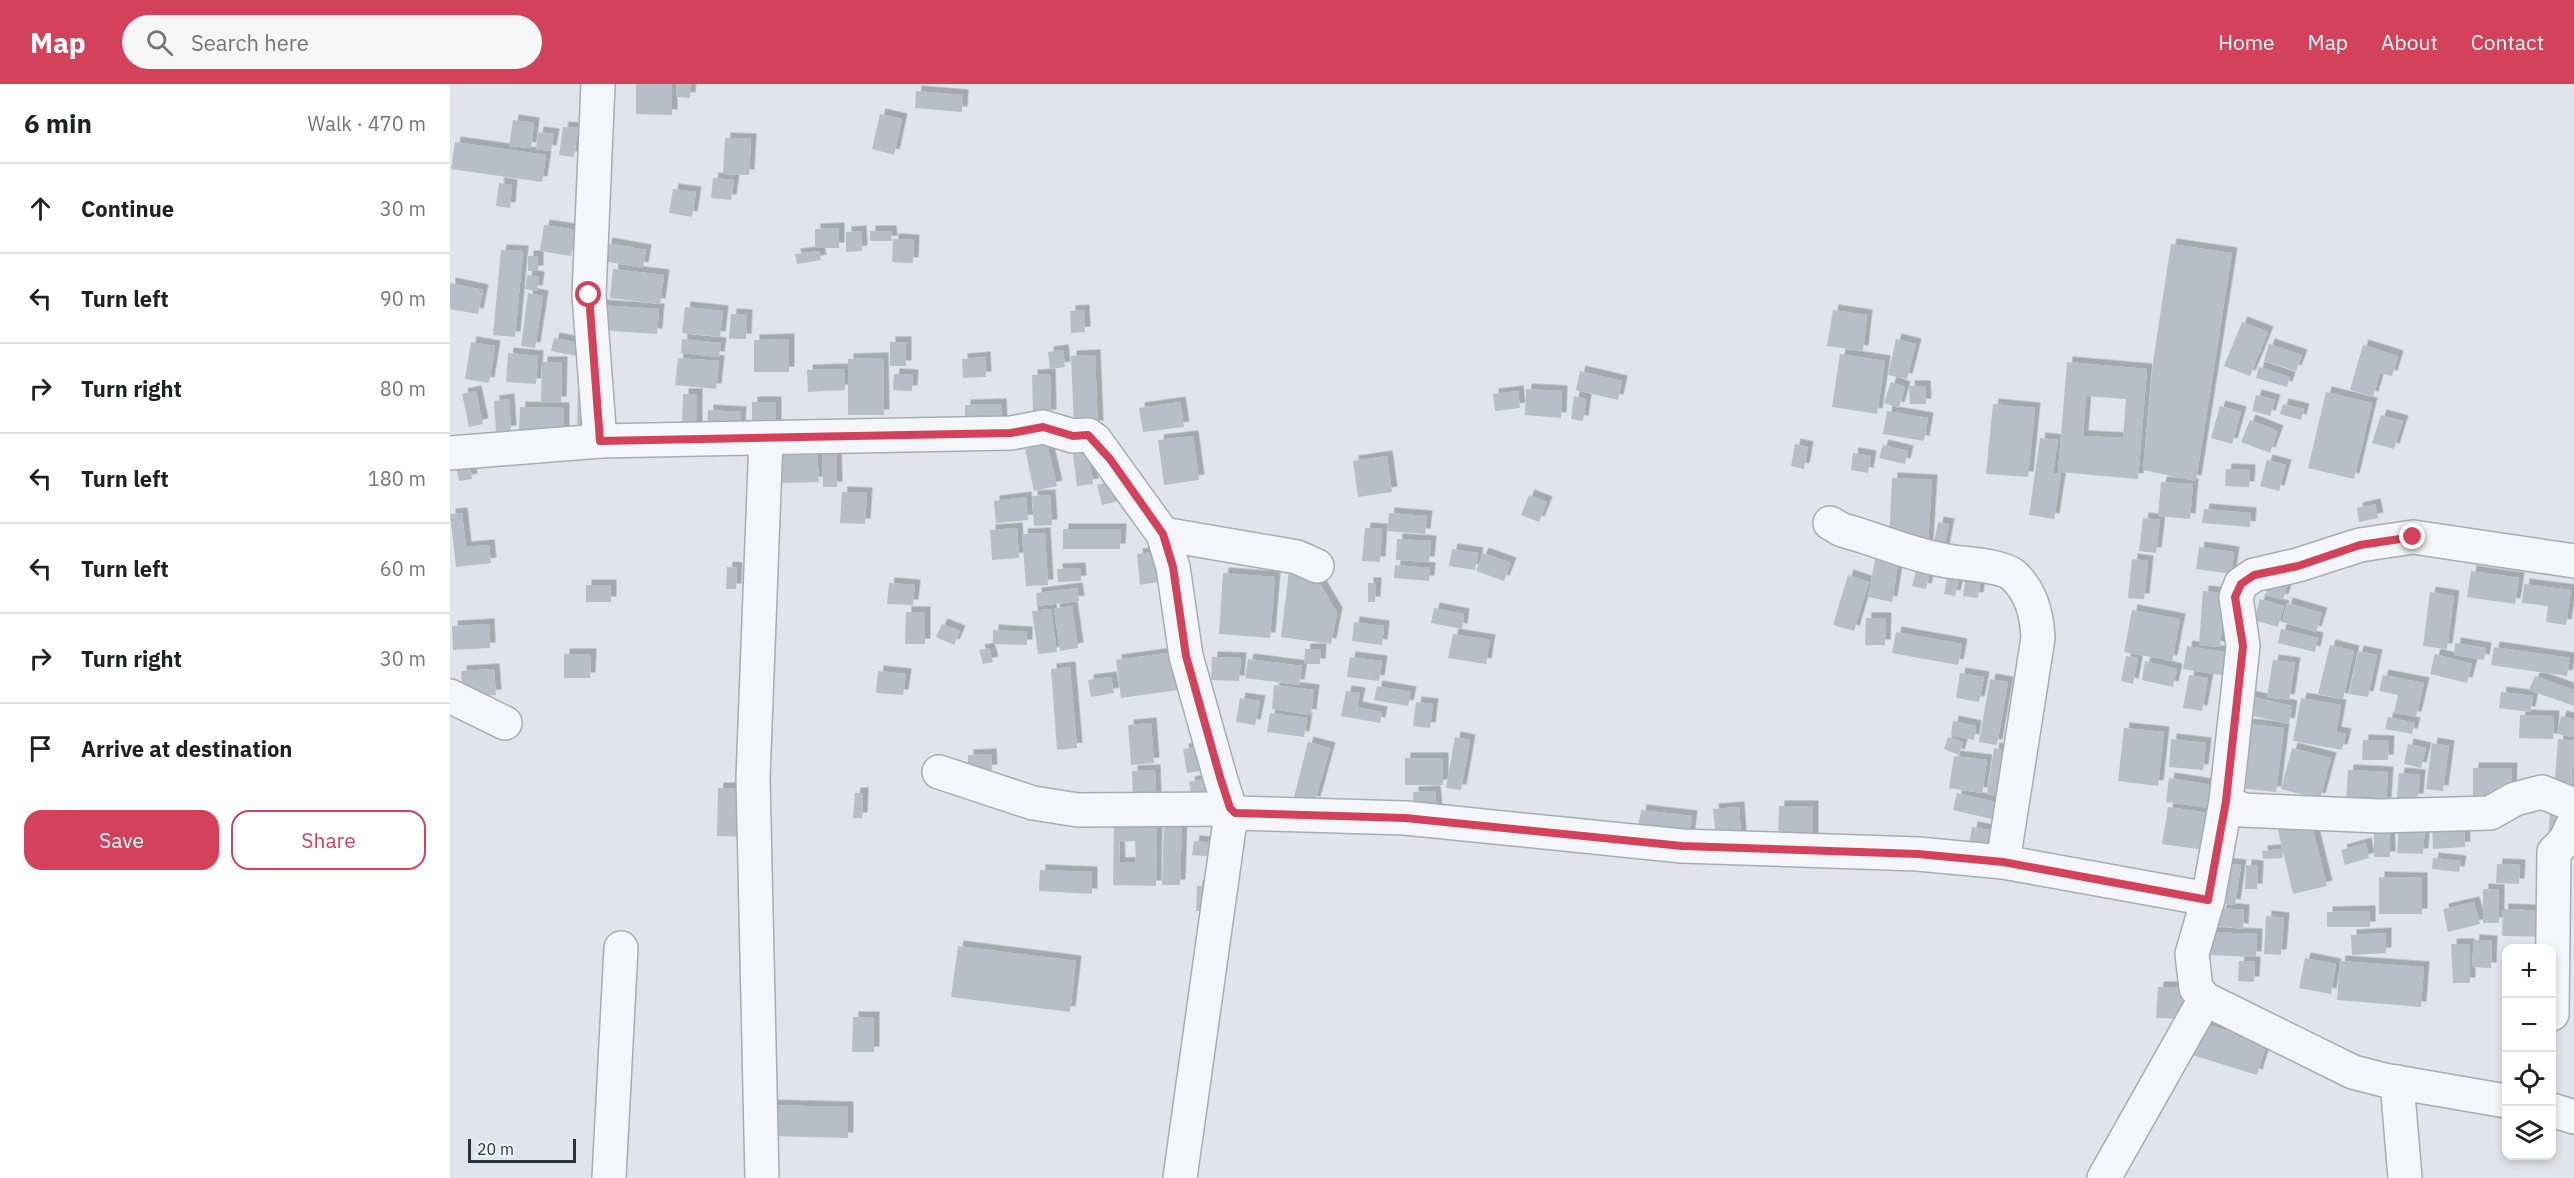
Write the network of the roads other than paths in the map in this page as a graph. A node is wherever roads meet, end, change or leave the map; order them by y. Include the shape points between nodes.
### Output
1 (598, 84) edge
2 (766, 438) junction
3 (600, 441) junction
4 (450, 453) edge
5 (1830, 523) dead end
6 (1163, 534) junction
7 (2574, 561) edge
8 (1317, 566) dead end
9 (450, 696) edge
10 (505, 723) dead end
11 (939, 772) dead end
12 (2226, 801) junction
13 (2574, 805) edge
14 (1233, 811) junction
15 (2574, 822) edge
16 (2003, 862) junction
17 (2208, 900) junction
18 (621, 948) dead end
19 (2552, 998) edge
20 (2205, 999) junction
21 (2397, 1083) junction
22 (2502, 1100) edge
23 (2556, 1111) edge
24 (2574, 1117) edge
25 (609, 1178) edge
26 (762, 1178) edge
27 (1180, 1178) edge
28 (2104, 1178) edge
29 (2405, 1178) edge

1 - 3 street via 589,295
2 - 3 street
2 - 6 street via 1011,433 1043,427 1073,436 1088,435 1110,459
2 - 26 street via 753,778
3 - 4 street
5 - 16 street via 1932,558 2012,574 2030,598 2037,617 2037,638
6 - 8 street via 1289,555
6 - 14 street via 1173,567 1186,656
7 - 12 street via 2413,537 2360,545 2298,566 2254,575 2241,584 2235,597 2243,646
9 - 10 street
11 - 14 street via 1033,803 1078,810
12 - 13 street via 2242,810 2380,816 2490,813 2515,799 2541,792
12 - 17 street
14 - 16 street via 1405,818 1682,846 1918,854
14 - 27 street
15 - 19 street via 2565,841 2554,852
16 - 17 street
17 - 20 street via 2192,954 2196,988
18 - 25 street
20 - 21 street via 2353,1072
20 - 28 street
21 - 22 street
21 - 29 street
23 - 24 street

